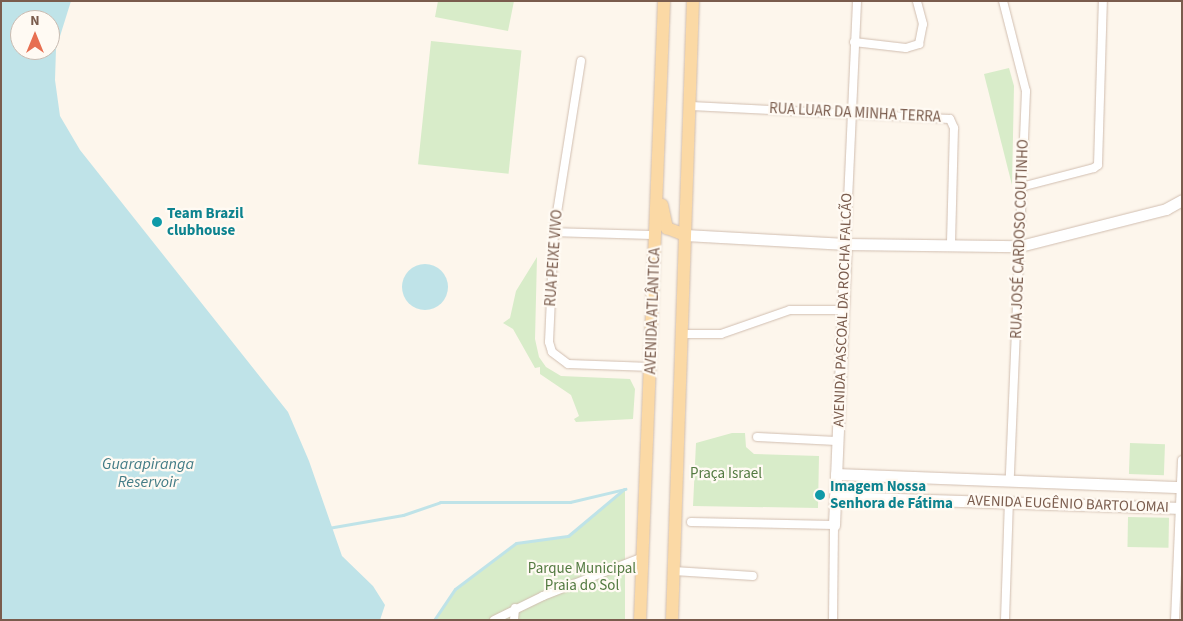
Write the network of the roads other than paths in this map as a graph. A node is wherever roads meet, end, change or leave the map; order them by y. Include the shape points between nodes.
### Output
1 (664, 1) edge
2 (693, 1) edge
3 (857, 1) edge
4 (917, 1) edge
5 (1003, 1) edge
6 (1103, 1) edge
7 (854, 42) junction
8 (581, 61) dead end
9 (691, 106) junction
10 (852, 112) junction
11 (1021, 187) junction
12 (658, 188) junction
13 (1182, 200) edge
14 (554, 232) junction
15 (656, 235) junction
16 (685, 235) junction
17 (846, 244) junction
18 (951, 246) junction
19 (1020, 246) junction
20 (844, 310) junction
21 (683, 334) junction
22 (651, 367) junction
23 (757, 437) dead end
24 (837, 441) junction
25 (1182, 460) edge
26 (836, 474) junction
27 (1010, 480) junction
28 (1181, 487) edge
29 (835, 497) junction
30 (1008, 502) junction
31 (1181, 508) edge
32 (691, 522) dead end
33 (834, 525) junction
34 (643, 558) junction
35 (674, 571) junction
36 (753, 576) dead end
37 (515, 608) junction
38 (494, 620) edge
39 (514, 620) edge
40 (640, 620) edge
41 (672, 620) edge
42 (832, 620) edge
43 (1004, 620) edge
44 (1176, 620) edge

1 - 12 main road, AVENIDA ATLÂNTICA
2 - 9 main road, AVENIDA ATLÂNTICA
3 - 7 street, AVENIDA PASCOAL DA ROCHA FALCÃO
4 - 7 street via 923,24 919,44 906,48
5 - 11 street, RUA JOSÉ CARDOSO COUTINHO via 1025,83
6 - 11 street via 1098,165
7 - 10 street, AVENIDA PASCOAL DA ROCHA FALCÃO
8 - 14 street, RUA PEIXE VIVO
9 - 10 street, RUA LUAR DA MINHA TERRA
9 - 16 main road, AVENIDA ATLÂNTICA
10 - 17 street, AVENIDA PASCOAL DA ROCHA FALCÃO
10 - 18 street, RUA LUAR DA MINHA TERRA via 950,119 954,128
11 - 19 street, RUA JOSÉ CARDOSO COUTINHO
12 - 15 main road, AVENIDA ATLÂNTICA
12 - 16 main road via 667,228
13 - 19 street via 1166,209
14 - 15 street
14 - 22 street, RUA PEIXE VIVO via 550,316 552,352 568,364
15 - 22 main road, AVENIDA ATLÂNTICA
16 - 17 street
16 - 21 main road, AVENIDA ATLÂNTICA
17 - 18 street
17 - 20 street, AVENIDA PASCOAL DA ROCHA FALCÃO
18 - 19 street
19 - 27 street, RUA JOSÉ CARDOSO COUTINHO
20 - 21 street via 790,310 721,334
20 - 24 street, AVENIDA PASCOAL DA ROCHA FALCÃO
21 - 35 main road, AVENIDA ATLÂNTICA
22 - 34 main road, AVENIDA ATLÂNTICA
23 - 24 street
24 - 26 street, AVENIDA PASCOAL DA ROCHA FALCÃO
25 - 28 street
26 - 27 street, AVENIDA EUGÊNIO BARTOLOMAI
26 - 29 street, AVENIDA PASCOAL DA ROCHA FALCÃO
27 - 28 street, AVENIDA EUGÊNIO BARTOLOMAI
28 - 31 street
29 - 30 street, AVENIDA EUGÊNIO BARTOLOMAI
29 - 33 street, AVENIDA PASCOAL DA ROCHA FALCÃO
30 - 31 street, AVENIDA EUGÊNIO BARTOLOMAI
30 - 43 street
31 - 44 street
32 - 33 street
33 - 42 street, AVENIDA PASCOAL DA ROCHA FALCÃO
34 - 37 street
34 - 40 main road, AVENIDA ATLÂNTICA
35 - 36 street
35 - 41 main road, AVENIDA ATLÂNTICA
37 - 38 street
37 - 39 street

